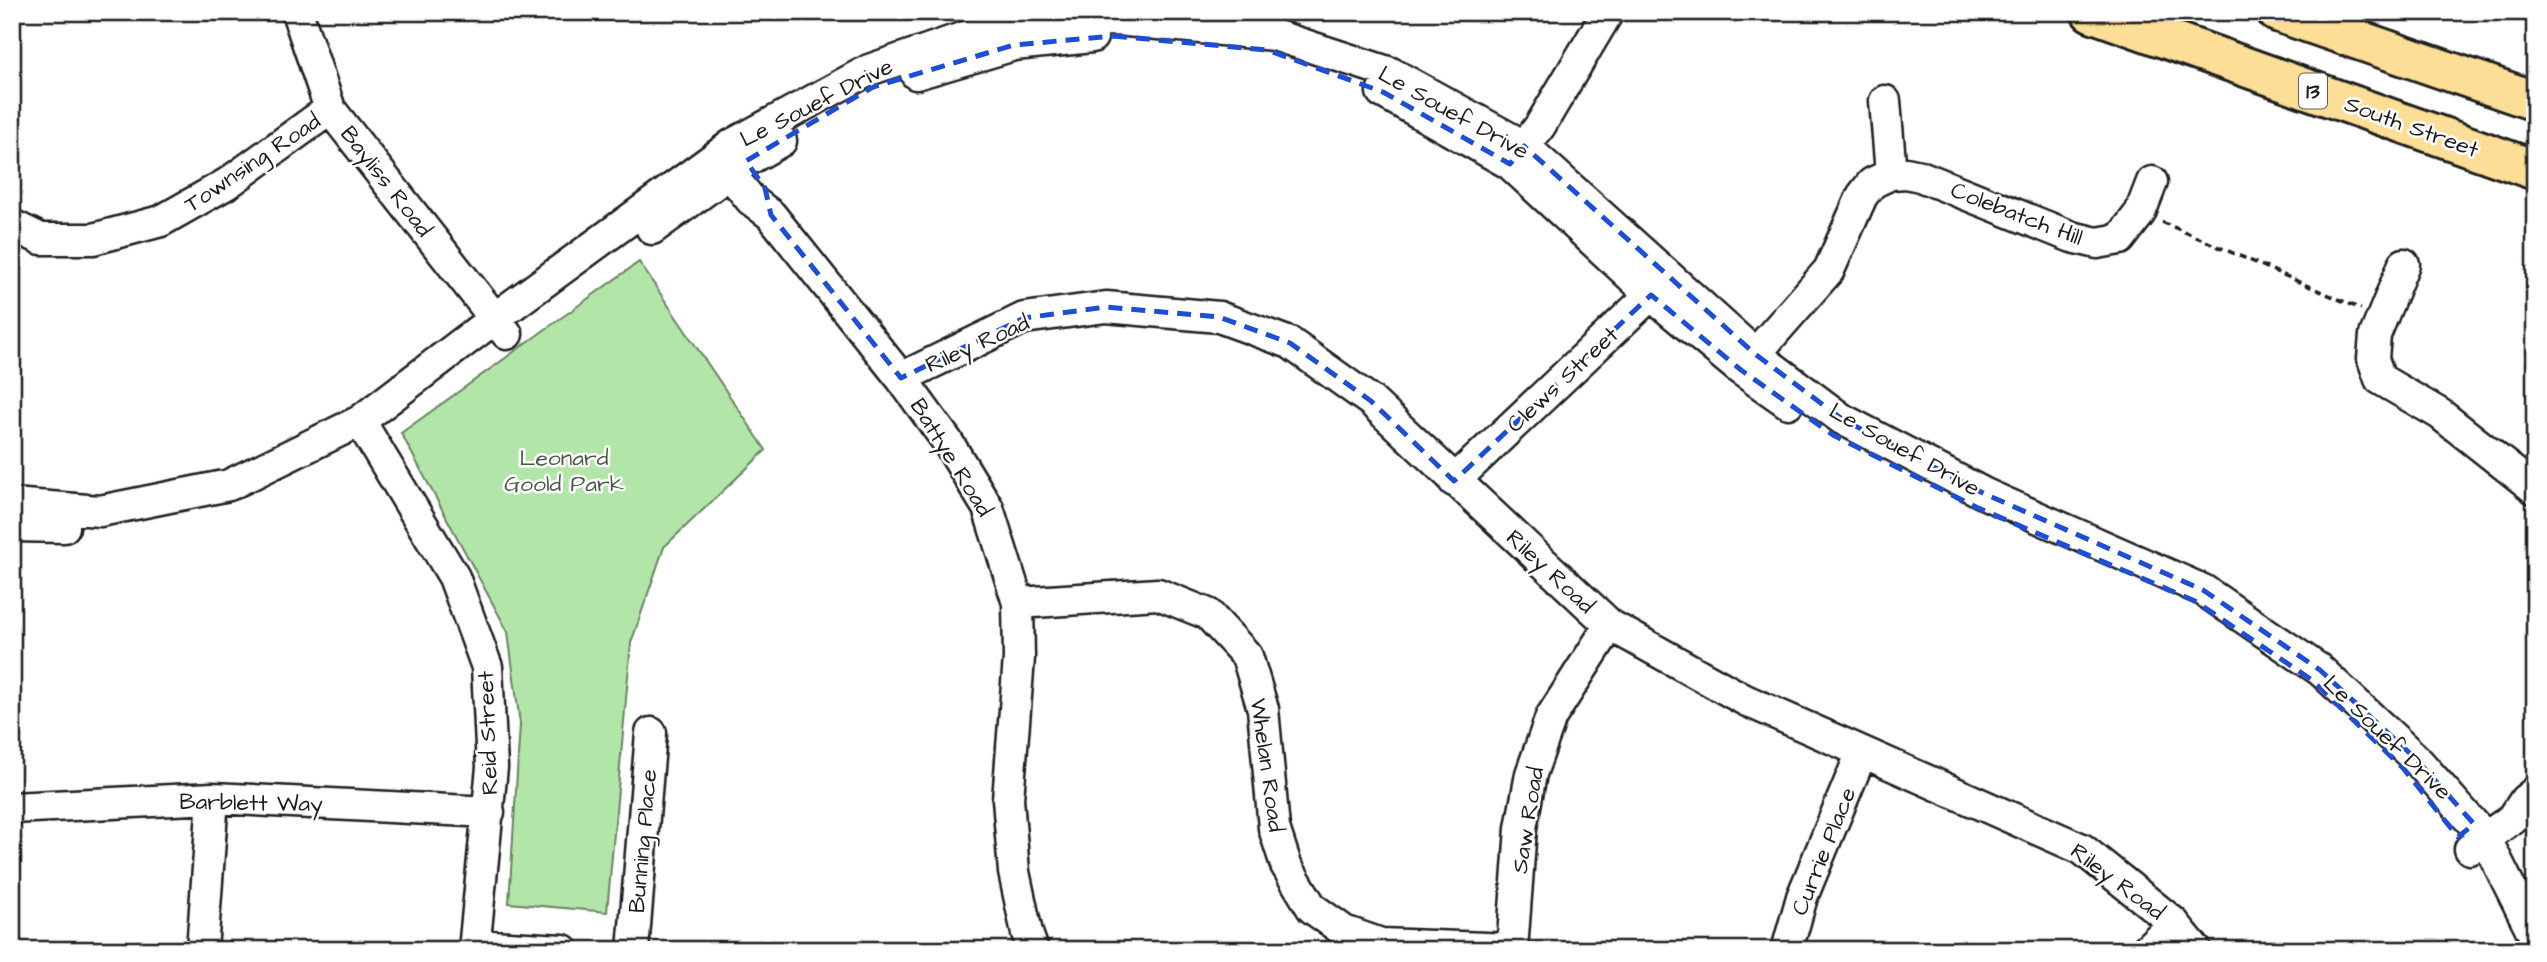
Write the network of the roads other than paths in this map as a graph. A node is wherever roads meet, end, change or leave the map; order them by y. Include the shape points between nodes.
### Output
1 (297, 12) edge
2 (1608, 12) edge
3 (2091, 12) edge
4 (2277, 12) edge
5 (1012, 26) edge
6 (1885, 101) dead end
7 (2535, 101) edge
8 (330, 109) junction
9 (1517, 155) junction
10 (731, 159) junction
11 (2535, 170) edge
12 (1891, 174) junction
13 (2152, 182) dead end
14 (12, 225) edge
15 (2404, 264) dead end
16 (1660, 286) junction
17 (501, 326) junction
18 (1748, 362) junction
19 (901, 378) junction
20 (364, 430) junction
21 (1454, 481) junction
22 (2535, 489) edge
23 (12, 504) edge
24 (12, 526) edge
25 (1018, 603) junction
26 (1610, 625) junction
27 (651, 733) dead end
28 (1862, 752) junction
29 (2530, 796) edge
30 (213, 798) junction
31 (12, 808) edge
32 (489, 812) junction
33 (2471, 837) junction
34 (2174, 923) junction
35 (2535, 937) edge
36 (474, 947) edge
37 (1512, 949) edge
38 (202, 950) edge
39 (563, 950) edge
40 (634, 950) edge
41 (1033, 950) edge
42 (1787, 950) edge
43 (2146, 950) edge
44 (2196, 950) edge
45 (2522, 950) edge

1 - 8 street, Bayliss Road
2 - 9 street
3 - 11 highway, South Street / 13
4 - 7 highway
5 - 9 street, Le Souef Drive via 1266,50 1383,92
5 - 10 street, Le Souef Drive via 873,87
6 - 12 street
8 - 14 street, Townsing Road via 228,183 161,221 93,239 41,239
8 - 17 street, Bayliss Road
9 - 16 street, Le Souef Drive
10 - 17 street, Le Souef Drive
10 - 19 street, Battye Road via 751,200 771,215
12 - 13 street, Colebatch Hill via 1920,176 2097,243 2120,239 2140,213
12 - 18 street via 1872,183 1862,196 1829,270
15 - 22 street via 2375,335 2373,359 2380,379 2440,414
16 - 18 street, Le Souef Drive
16 - 21 street, Clews Street
17 - 20 street, Le Souef Drive
18 - 33 street, Le Souef Drive via 1854,426 1985,494 2203,590 2320,670 2416,759
19 - 21 street, Riley Road via 1024,317 1106,307 1219,317 1290,343 1371,401
19 - 25 street, Battye Road via 988,508
20 - 23 street, Le Souef Drive via 229,485 100,511
20 - 24 street, Le Souef Drive via 233,500 100,528
20 - 32 street, Reid Street via 454,577 487,667 492,767
21 - 26 street, Riley Road
25 - 37 street, Whelan Road via 1158,594 1208,614 1247,656 1264,709 1274,828 1286,865 1312,908 1344,932 1381,944
25 - 41 street, Battye Road via 1019,658 1008,799 1014,872
26 - 28 street, Riley Road via 1745,700
26 - 37 street, Saw Road via 1551,717 1531,774 1521,828
27 - 40 street, Bunning Place
28 - 34 street, Riley Road via 2082,849
28 - 42 street, Currie Place via 1802,897
29 - 33 street via 2506,802
30 - 31 street, Barblett Way
30 - 32 street, Barblett Way
30 - 38 street
32 - 36 street, Reid Street
33 - 35 street, Le Souef Drive
33 - 45 street, Le Souef Drive
34 - 43 street
34 - 44 street, Riley Road
36 - 39 street

